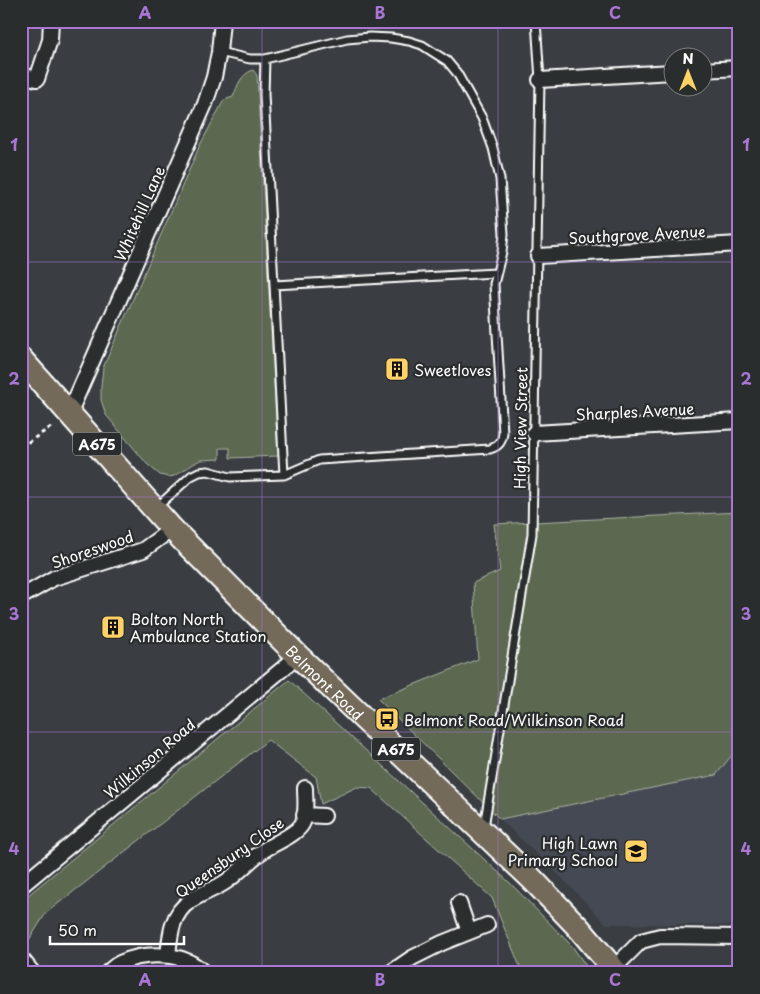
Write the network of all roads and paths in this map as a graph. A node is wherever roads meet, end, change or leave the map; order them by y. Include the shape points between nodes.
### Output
1 (51, 21) edge
2 (222, 21) edge
3 (536, 21) edge
4 (219, 52) junction
5 (265, 59) junction
6 (739, 68) edge
7 (712, 69) edge
8 (662, 73) edge
9 (21, 75) edge
10 (540, 80) junction
11 (739, 244) edge
12 (538, 256) junction
13 (496, 273) junction
14 (274, 285) junction
15 (21, 359) edge
16 (70, 414) junction
17 (739, 421) edge
18 (534, 433) junction
19 (21, 447) edge
20 (284, 475) junction
21 (155, 509) junction
22 (172, 529) junction
23 (21, 597) edge
24 (298, 656) junction
25 (305, 788) dead end
26 (304, 815) junction
27 (324, 816) dead end
28 (483, 832) junction
29 (21, 886) edge
30 (459, 903) dead end
31 (487, 925) dead end
32 (469, 932) junction
33 (739, 937) edge
34 (168, 956) junction
35 (21, 958) edge
36 (616, 971) edge
37 (33, 973) edge
38 (107, 973) edge
39 (204, 973) edge
40 (390, 973) edge

1 - 9 street via 50,40 37,79
2 - 4 street, Whitehill Lane
3 - 10 lane, High View Street
4 - 5 lane
4 - 16 street, Whitehill Lane via 205,104
5 - 13 lane via 370,37 422,45 447,61 482,118 493,148 500,179 504,234
5 - 14 lane
6 - 7 street
8 - 10 street
10 - 12 lane, High View Street
11 - 12 street, Southgrove Avenue
12 - 18 lane, High View Street
13 - 14 lane
13 - 20 lane via 503,433 497,446 319,460
14 - 20 lane
15 - 16 main road, Belmont Road / A675
16 - 19 path
16 - 21 main road, Belmont Road / A675
17 - 18 street, Sharples Avenue
18 - 28 lane, High View Street via 532,534
20 - 21 lane via 230,477 199,472
21 - 22 main road, Belmont Road / A675
22 - 23 street, Shoreswood via 143,550 54,578
22 - 24 main road, Belmont Road / A675
24 - 28 main road, Belmont Road / A675
24 - 29 street, Wilkinson Road
25 - 26 street, Queensbury Close
26 - 27 street, Queensbury Close
26 - 34 street, Queensbury Close via 298,830 259,853 237,874 189,902 179,912 171,928
28 - 36 main road, Belmont Road / A675 via 578,927
30 - 32 street
31 - 32 street
32 - 40 street via 412,958
33 - 36 street via 660,936 641,941
34 - 38 street via 137,958 118,964
34 - 39 street via 186,960
35 - 37 street

